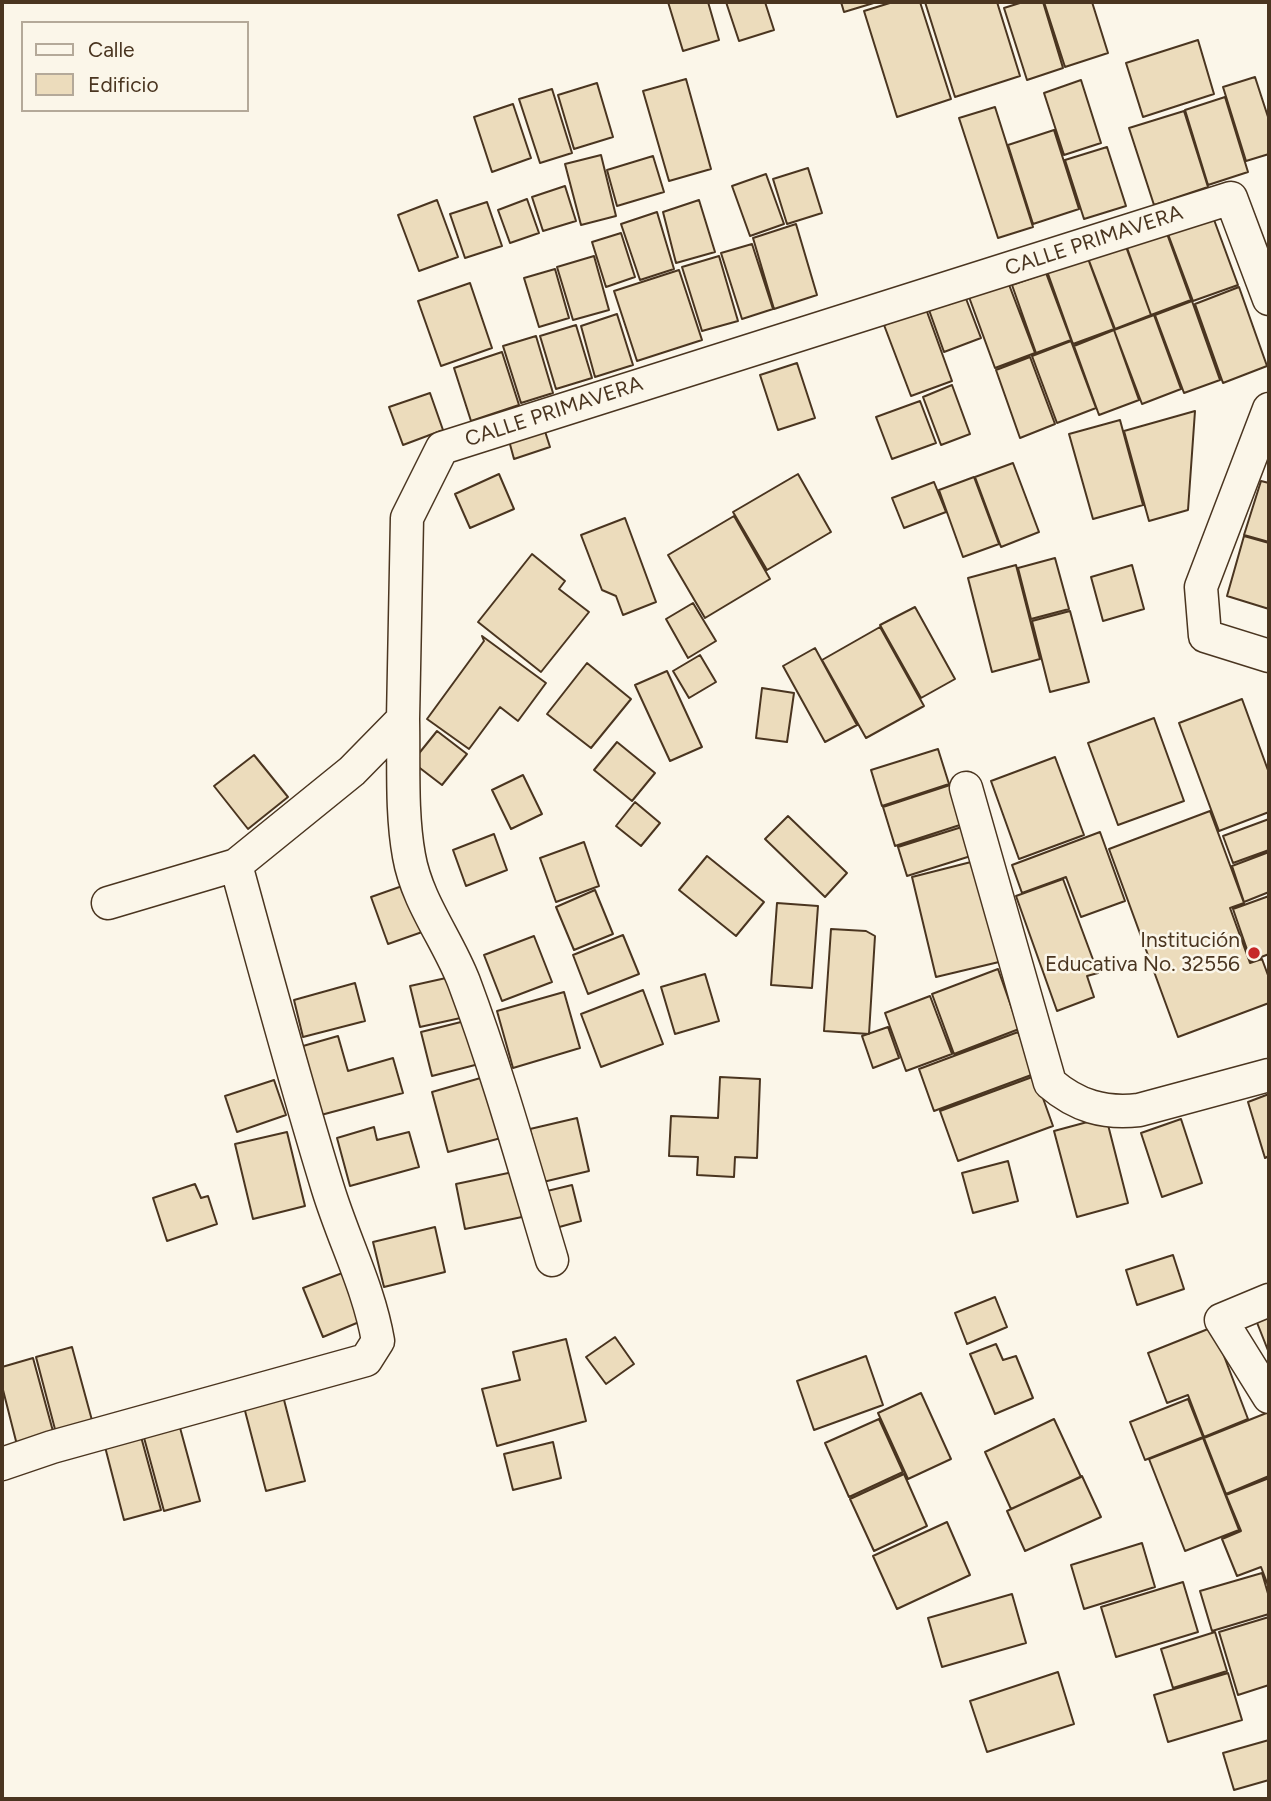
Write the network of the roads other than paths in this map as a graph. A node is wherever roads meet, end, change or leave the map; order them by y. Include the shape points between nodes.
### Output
1 (1269, 299) edge
2 (1269, 409) edge
3 (1269, 656) edge
4 (403, 719) junction
5 (967, 788) dead end
6 (236, 865) junction
7 (108, 903) dead end
8 (1269, 1075) edge
9 (552, 1260) dead end
10 (1269, 1300) edge
11 (1269, 1397) edge
12 (2, 1464) edge

1 - 4 street, CALLE PRIMAVERA via 1231,198 442,448 407,518
2 - 3 street via 1201,587 1205,636
4 - 6 street via 352,771
4 - 9 street, CALLE PRIMAVERA via 409,857 421,895 467,991
5 - 8 street via 1050,1083 1081,1104 1119,1112
6 - 7 street
6 - 12 street via 325,1179 373,1312 379,1342 366,1360
10 - 11 street via 1221,1320

